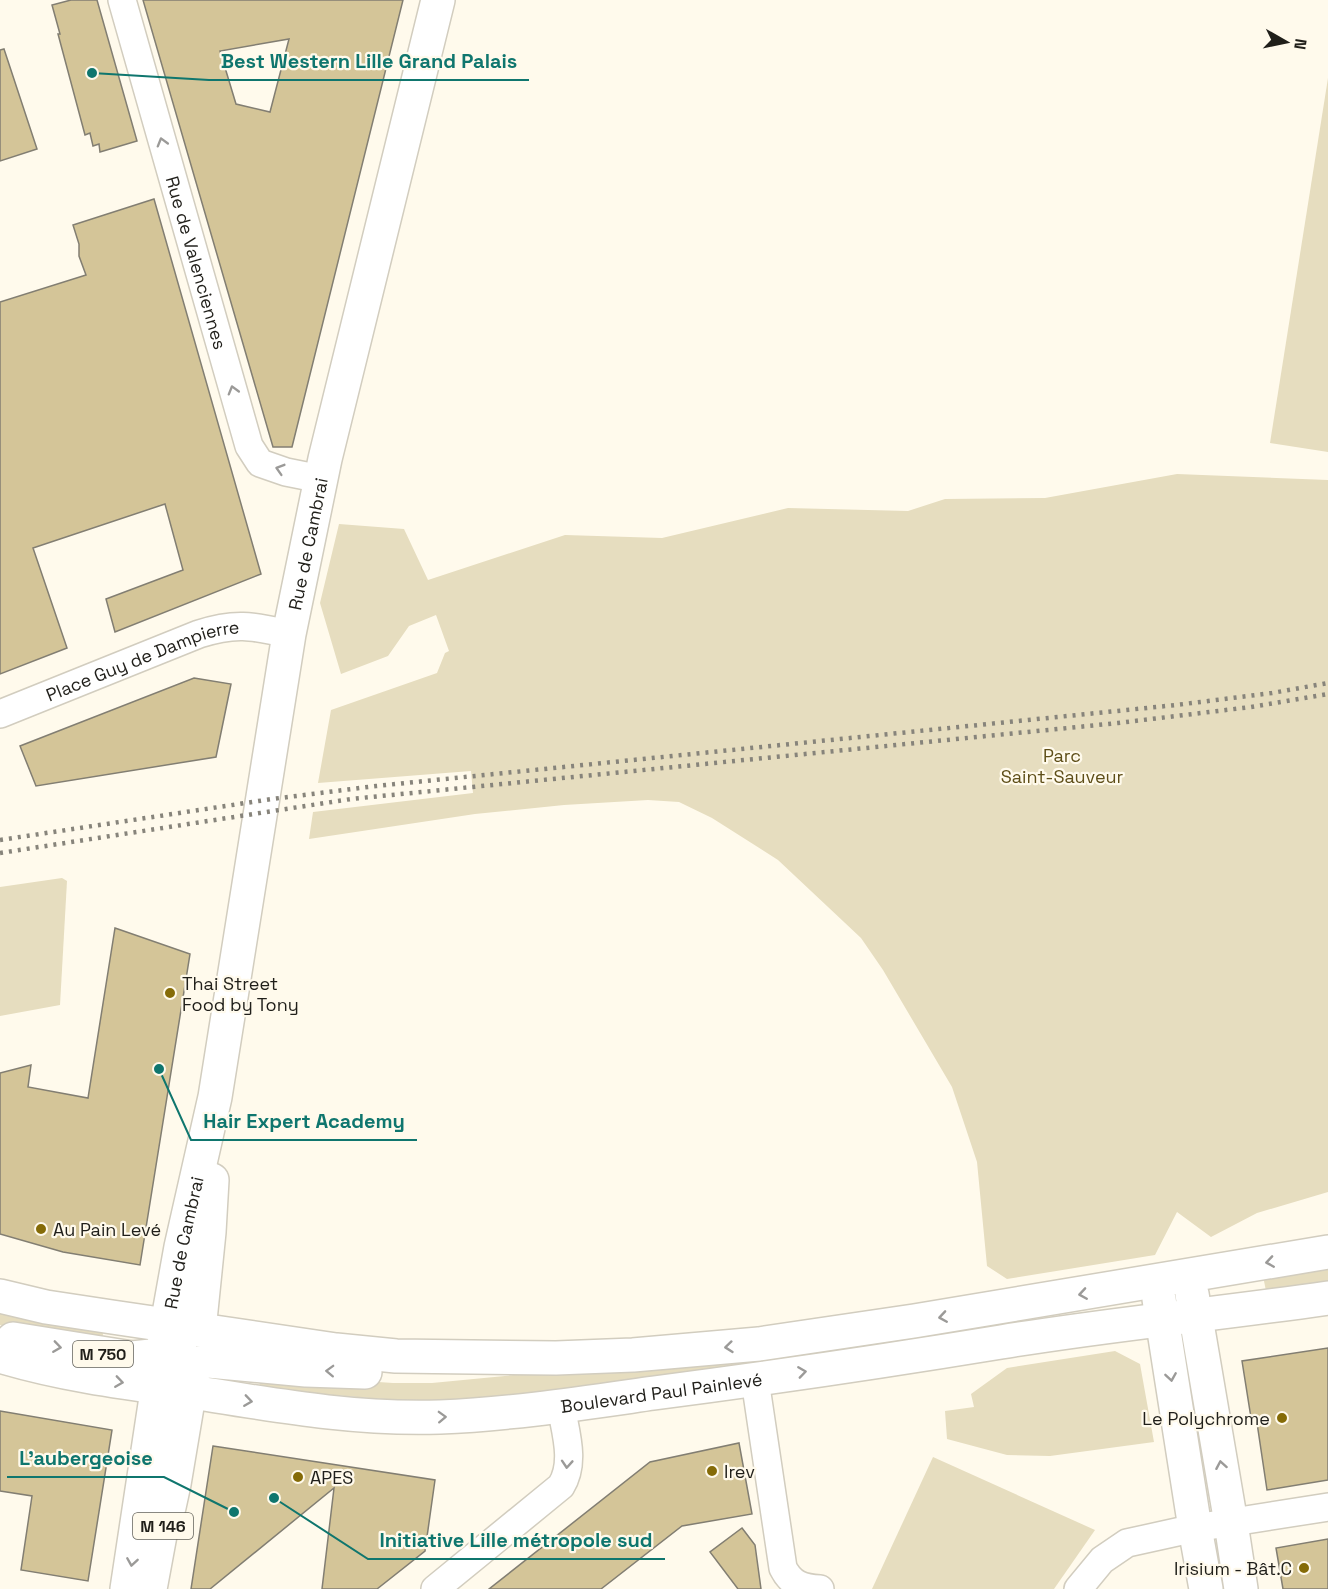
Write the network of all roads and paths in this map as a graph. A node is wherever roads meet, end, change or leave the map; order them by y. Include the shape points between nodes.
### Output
1 (122, 0) edge
2 (438, 0) edge
3 (321, 479) junction
4 (290, 634) junction
5 (0, 714) edge
6 (215, 1097) junction
7 (1328, 1252) edge
8 (1164, 1280) junction
9 (0, 1296) edge
10 (1328, 1298) edge
11 (1196, 1316) junction
12 (1162, 1320) junction
13 (199, 1330) junction
14 (0, 1336) edge
15 (164, 1340) junction
16 (0, 1356) edge
17 (556, 1358) junction
18 (192, 1377) junction
19 (755, 1380) junction
20 (156, 1388) junction
21 (561, 1406) junction
22 (1328, 1507) edge
23 (1231, 1523) junction
24 (1196, 1528) junction
25 (127, 1589) edge
26 (150, 1589) edge
27 (435, 1589) edge
28 (820, 1589) edge
29 (1078, 1589) edge
30 (1206, 1589) edge
31 (1241, 1589) edge

3 -> 1 street, Rue de Valenciennes via 260,463 249,446
2 - 3 main road, Rue de Cambrai
3 - 4 main road, Rue de Cambrai
4 - 5 street, Place Guy de Dampierre via 258,627 222,627
4 - 6 main road, Rue de Cambrai
6 - 13 main road, Rue de Cambrai via 209,1232
6 - 15 main road, Rue de Cambrai
7 -> 8 main road, Boulevard Paul Painlevé
8 - 11 main road
8 - 12 main road
8 -> 17 main road, Boulevard Paul Painlevé via 759,1344
9 - 15 main road, M 750
10 - 11 main road, Boulevard Paul Painlevé
11 - 12 main road, Boulevard Paul Painlevé
23 -> 11 main road
19 -> 12 main road, Boulevard Paul Painlevé
12 -> 24 main road
13 - 15 main road, M 750
13 - 17 main road, Boulevard Paul Painlevé via 396,1356
13 - 18 main road, Rue de Cambrai
14 -> 15 main road, M 750 via 132,1358
15 - 20 main road, Rue de Cambrai
16 -> 20 main road, M 750
17 -> 18 main road via 452,1372 324,1371 220,1361
18 - 20 main road, Boulevard Paul Painlevé / M 750
18 -> 21 main road, Boulevard Paul Painlevé via 323,1411 392,1417 470,1415
18 - 26 main road, M 146 via 170,1508
19 - 21 main road, Boulevard Paul Painlevé
19 - 28 street via 783,1568 788,1579 797,1585
20 -> 25 main road, M 146
21 -> 27 street via 568,1458 561,1486
22 - 23 street
23 - 24 street
23 - 31 main road
24 - 29 street via 1127,1543 1102,1560
24 - 30 main road

